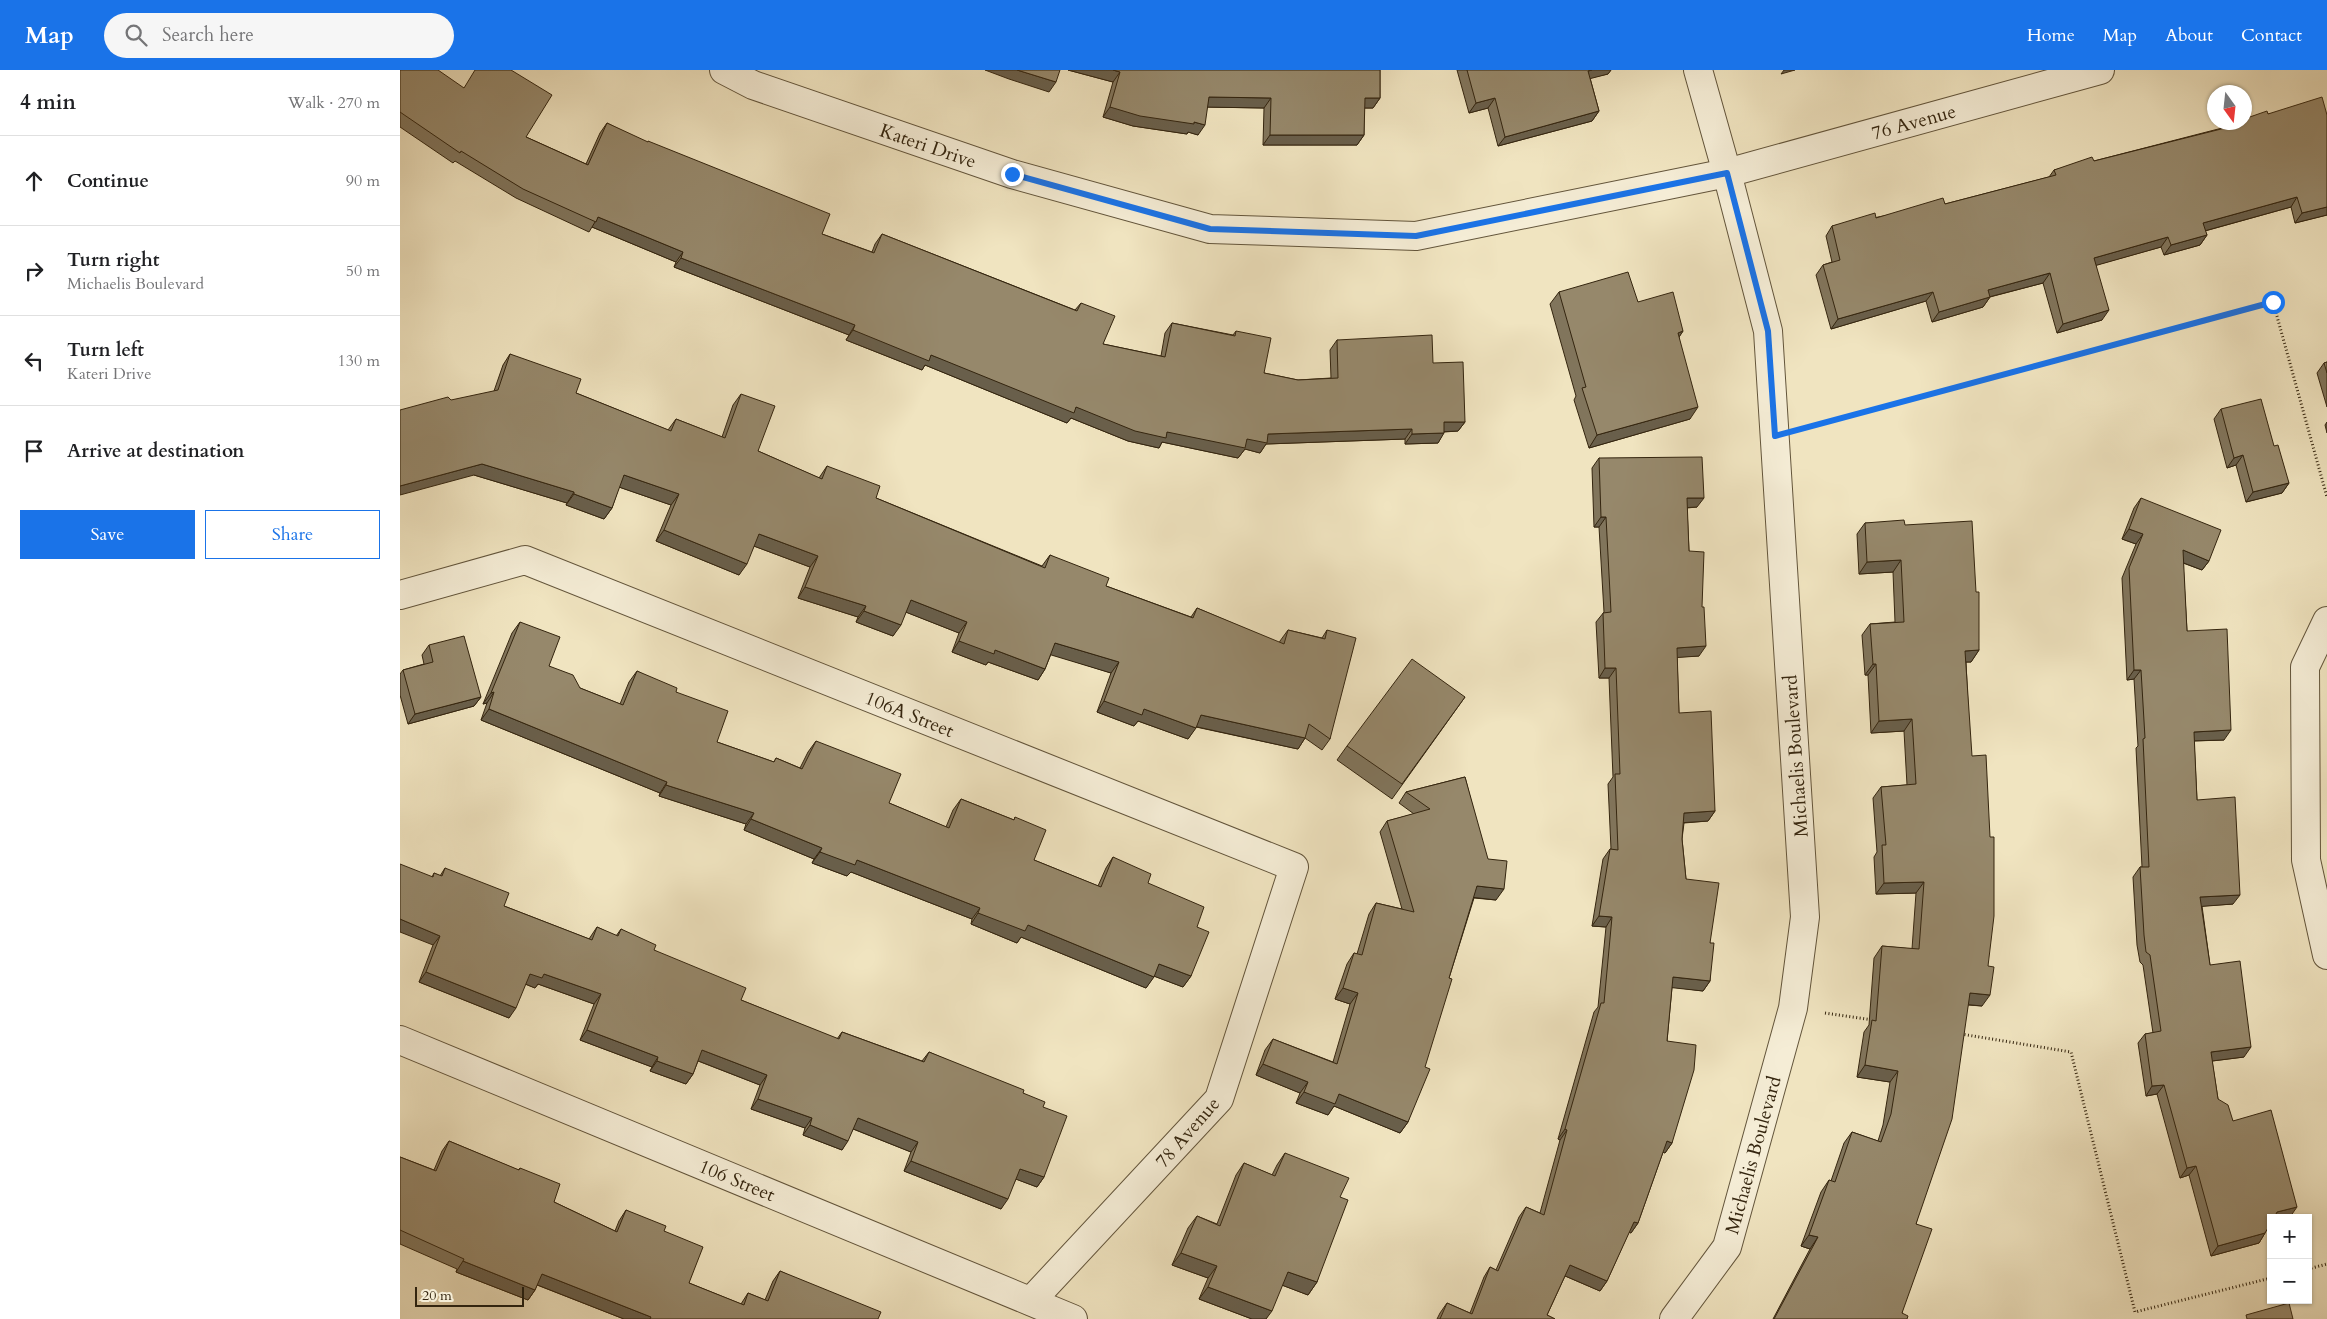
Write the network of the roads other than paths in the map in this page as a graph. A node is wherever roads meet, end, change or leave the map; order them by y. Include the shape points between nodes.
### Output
1 (724, 70) edge
2 (1698, 70) edge
3 (2100, 70) edge
4 (1727, 173) junction
5 (400, 595) edge
6 (2327, 621) edge
7 (1294, 867) joint
8 (2327, 955) edge
9 (400, 1040) edge
10 (1031, 1301) junction
11 (1073, 1319) edge
12 (1674, 1319) edge

1 - 4 street, Kateri Drive via 753,86 1012,174 1210,229 1416,236
2 - 4 street, Michaelis Boulevard
3 - 4 street, 76 Avenue
4 - 12 street, Michaelis Boulevard via 1768,331 1805,917 1793,1008 1727,1247
5 - 7 street, 106A Street via 525,560
6 - 8 street via 2305,666 2306,860
7 - 10 street, 78 Avenue via 1219,1099
9 - 10 street, 106 Street
10 - 11 street, 106 Street

